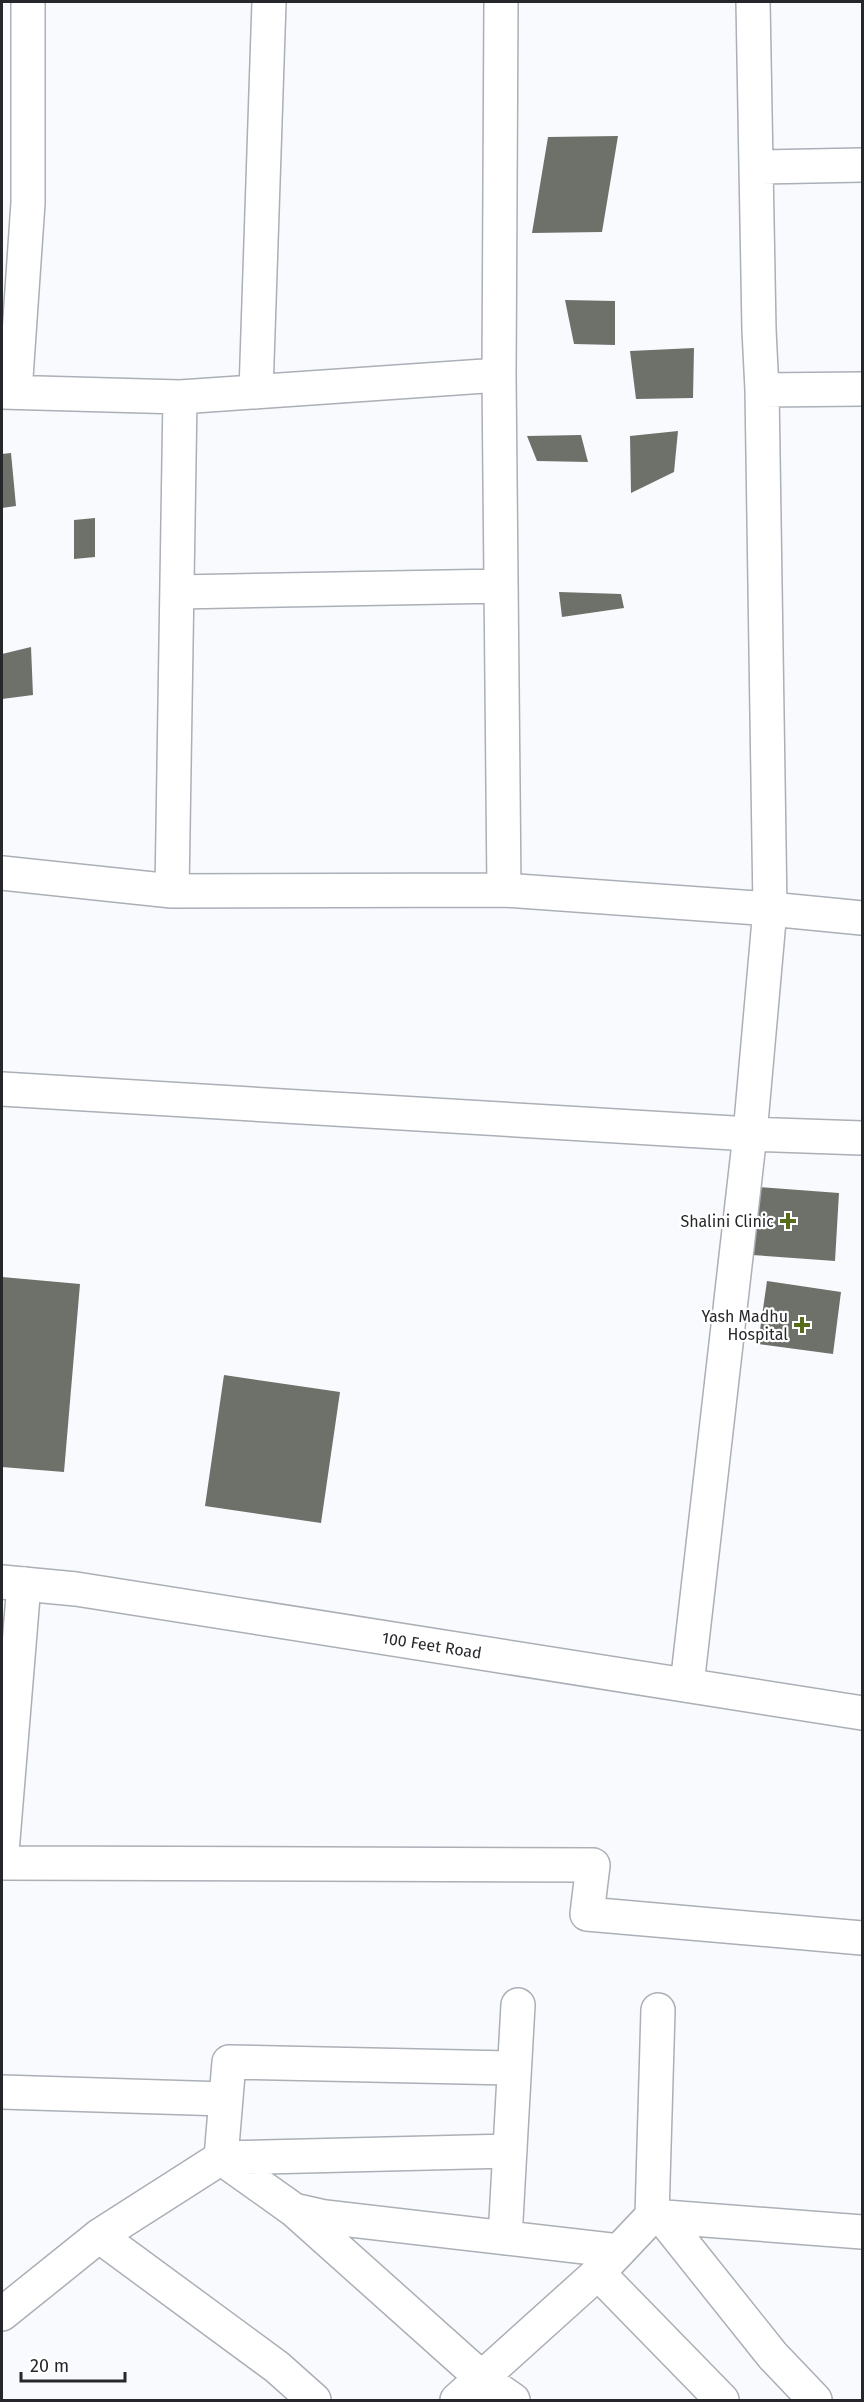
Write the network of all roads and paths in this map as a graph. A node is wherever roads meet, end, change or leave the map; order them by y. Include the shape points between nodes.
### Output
1 (28, 2) edge
2 (269, 2) edge
3 (501, 2) edge
4 (753, 2) edge
5 (15, 50) edge
6 (862, 165) edge
7 (756, 167) junction
8 (15, 203) edge
9 (499, 375) junction
10 (862, 389) edge
11 (762, 390) junction
12 (8, 392) edge
13 (256, 392) junction
14 (180, 397) junction
15 (501, 586) junction
16 (177, 592) junction
17 (2, 873) edge
18 (172, 891) junction
19 (504, 891) junction
20 (770, 909) junction
21 (862, 918) edge
22 (2, 1089) edge
23 (750, 1134) junction
24 (862, 1138) edge
25 (13, 1583) edge
26 (687, 1685) junction
27 (862, 1713) edge
28 (2, 1852) edge
29 (2, 1863) edge
30 (862, 1938) edge
31 (518, 2005) dead end
32 (658, 2010) dead end
33 (514, 2068) junction
34 (2, 2092) edge
35 (225, 2099) junction
36 (510, 2151) junction
37 (221, 2158) junction
38 (294, 2210) junction
39 (657, 2217) junction
40 (862, 2232) edge
41 (99, 2236) junction
42 (505, 2238) junction
43 (609, 2262) junction
44 (3, 2311) edge
45 (483, 2379) junction
46 (314, 2400) edge
47 (457, 2400) edge
48 (513, 2400) edge
49 (722, 2400) edge
50 (815, 2400) edge

1 - 5 street
2 - 13 street
3 - 9 street
4 - 7 street
5 - 8 street
6 - 7 street
7 - 11 street
8 - 12 street
9 - 13 street
9 - 15 street
10 - 11 street
11 - 20 street
12 - 14 street
13 - 14 street
14 - 16 street
15 - 16 street
15 - 19 street
16 - 18 street
17 - 18 street
18 - 19 street
19 - 20 street
20 - 21 street
20 - 23 street
22 - 23 street
23 - 24 street
23 - 26 street
25 - 26 street, 100 Feet Road via 76,1589
25 - 28 street
26 - 27 street, 100 Feet Road
29 - 30 street via 593,1865 587,1914
31 - 33 street
32 - 39 street
33 - 35 street via 229,2062
33 - 36 street
34 - 35 street
35 - 37 street
36 - 37 street
36 - 42 street
37 - 38 street
37 - 41 street
38 - 42 street
38 - 45 street
39 - 40 street
39 - 43 street
39 - 50 street via 773,2356
41 - 44 street
41 - 46 street via 277,2367
42 - 43 street
43 - 45 street
43 - 49 street
45 - 47 street
45 - 48 street

